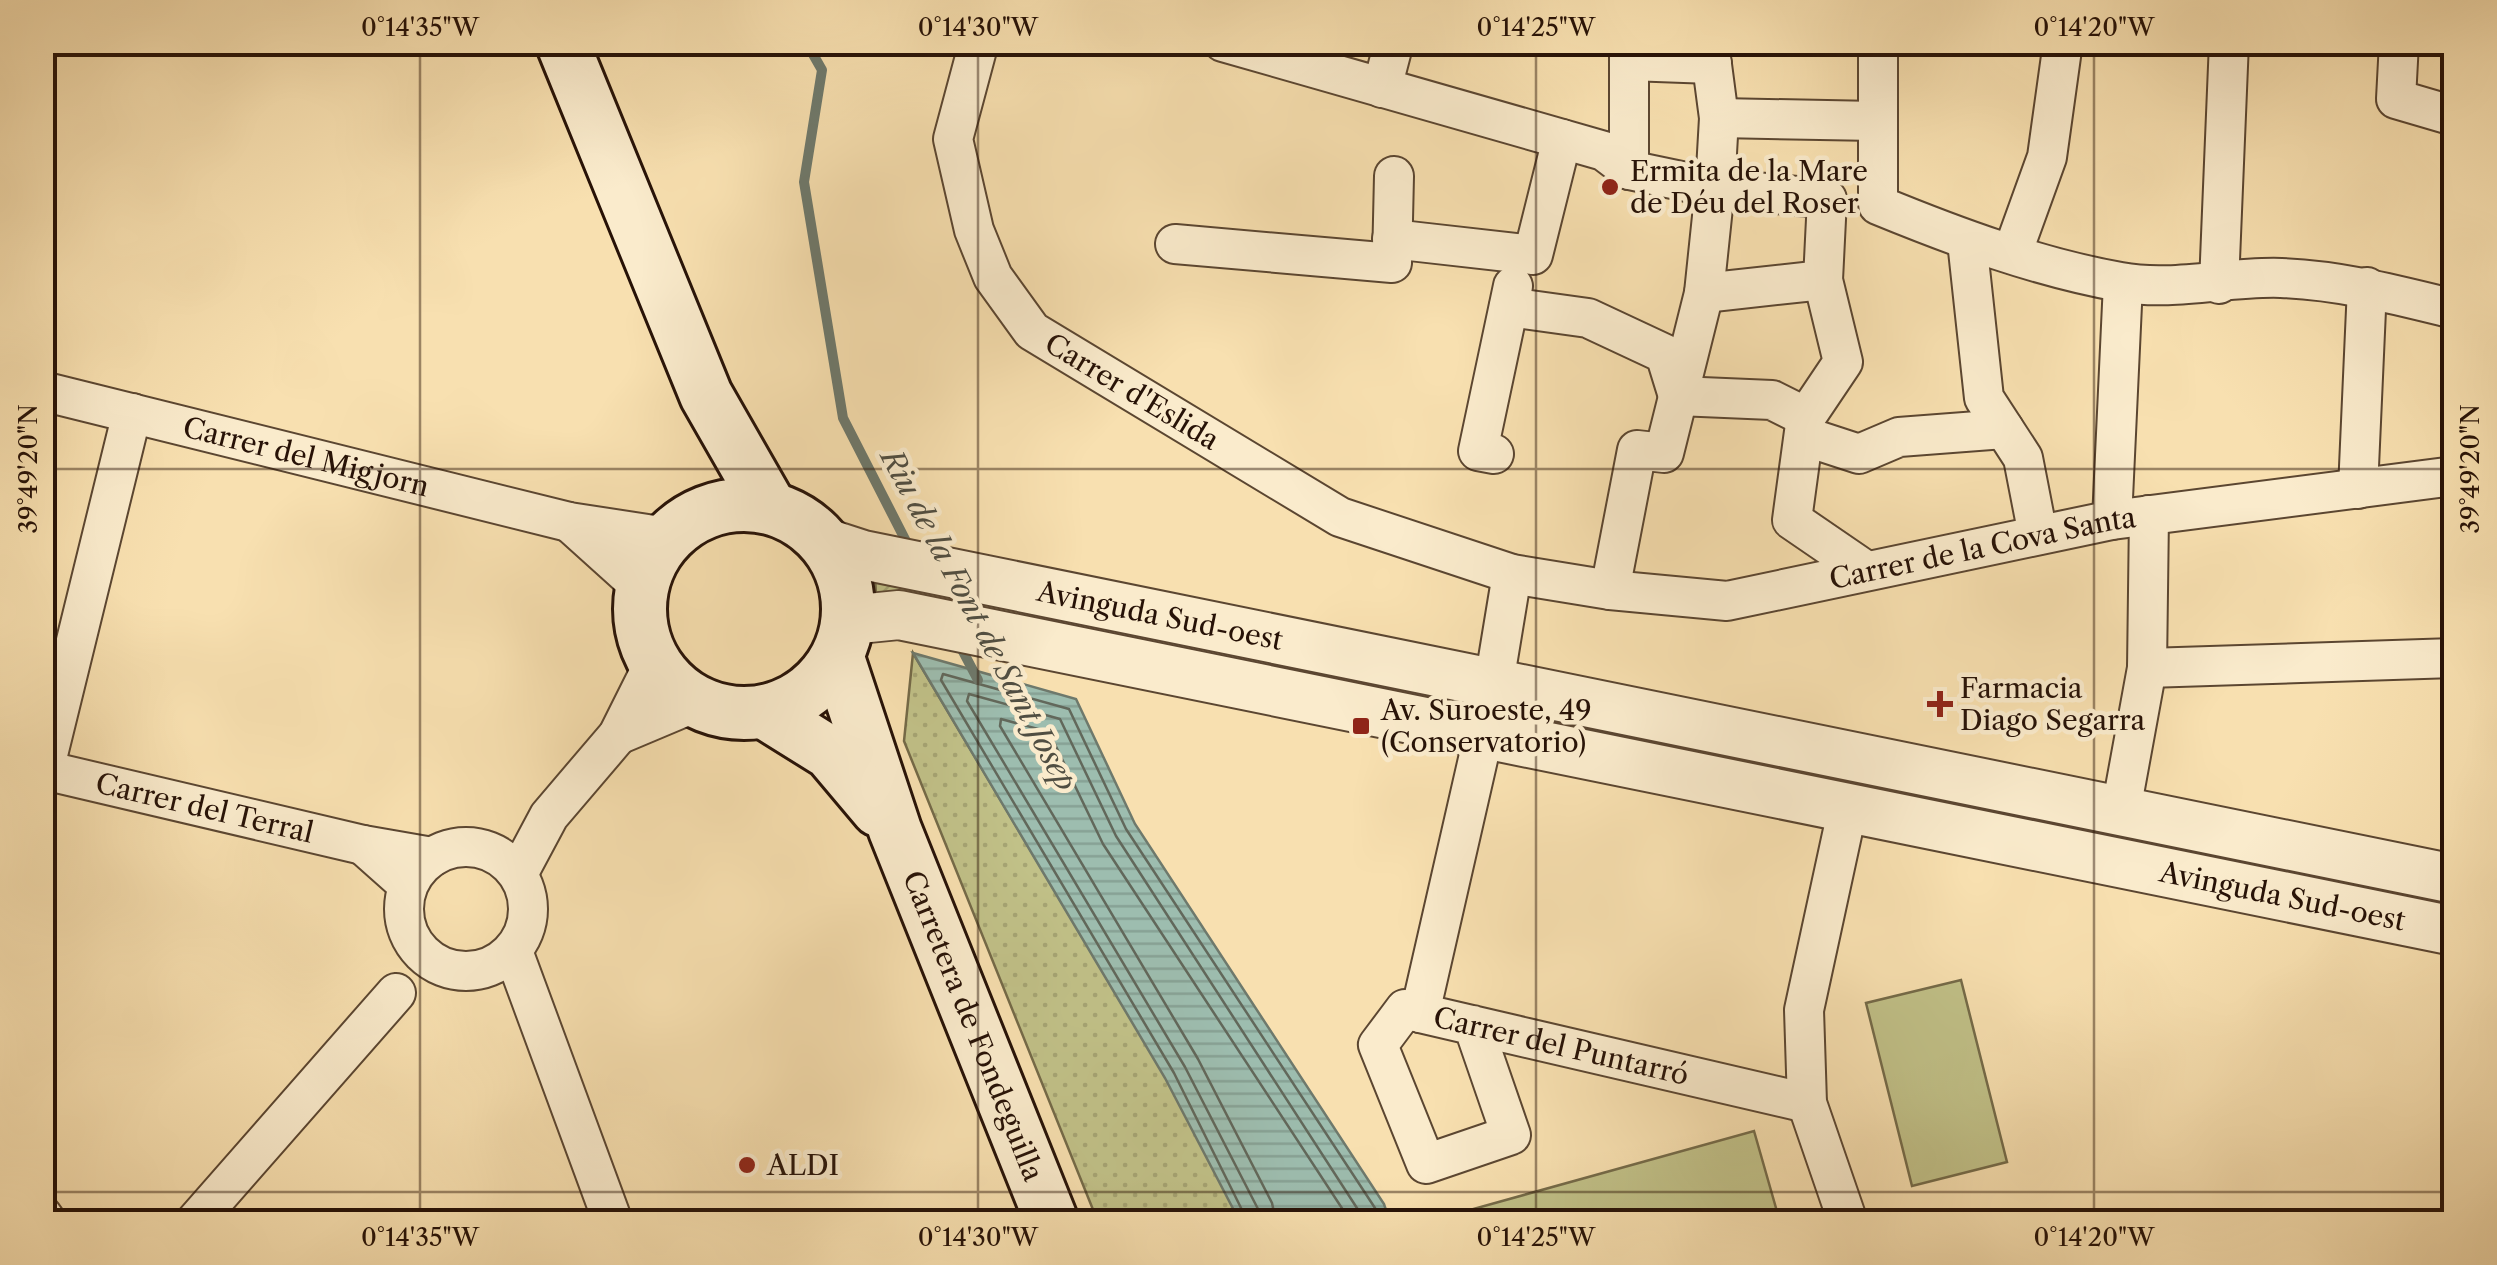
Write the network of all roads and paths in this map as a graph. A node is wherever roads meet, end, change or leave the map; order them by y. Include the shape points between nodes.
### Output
1 (562, 42) edge
2 (979, 42) edge
3 (1223, 42) edge
4 (1394, 42) edge
5 (1878, 42) edge
6 (2063, 42) edge
7 (2230, 42) edge
8 (2399, 42) edge
9 (1629, 52) edge
10 (1710, 53) edge
11 (1382, 88) junction
12 (2454, 116) edge
13 (1719, 118) junction
14 (1876, 122) junction
15 (1562, 139) junction
16 (1629, 170) junction
17 (1394, 176) dead end
18 (1715, 188) junction
19 (1967, 241) junction
20 (1175, 244) dead end
21 (1392, 251) junction
22 (1520, 254) junction
23 (2012, 254) junction
24 (1823, 280) junction
25 (2122, 283) junction
26 (2219, 284) junction
27 (2367, 287) junction
28 (1704, 293) junction
29 (1509, 307) junction
30 (2454, 309) edge
31 (42, 391) edge
32 (706, 396) junction
33 (1678, 396) junction
34 (132, 413) junction
35 (1805, 426) junction
36 (2004, 429) junction
37 (1494, 454) dead end
38 (2454, 476) edge
39 (2358, 488) junction
40 (770, 507) junction
41 (2149, 515) junction
42 (2112, 520) junction
43 (569, 522) junction
44 (685, 524) junction
45 (2038, 535) junction
46 (845, 549) junction
47 (1865, 570) junction
48 (1512, 574) junction
49 (640, 586) junction
50 (1610, 590) junction
51 (862, 631) junction
52 (2454, 658) edge
53 (653, 665) junction
54 (2148, 668) junction
55 (1494, 683) junction
56 (694, 703) junction
57 (766, 713) junction
58 (1484, 734) junction
59 (618, 736) junction
60 (1859, 757) junction
61 (43, 774) edge
62 (1848, 807) junction
63 (2121, 810) junction
64 (895, 830) junction
65 (2112, 861) junction
66 (504, 863) junction
67 (420, 871) junction
68 (2454, 878) edge
69 (2454, 931) edge
70 (412, 941) junction
71 (501, 960) junction
72 (446, 968) junction
73 (396, 993) junction
74 (1420, 1012) junction
75 (1473, 1025) junction
76 (1807, 1103) junction
77 (42, 1215) edge
78 (47, 1222) edge
79 (196, 1222) edge
80 (612, 1222) edge
81 (1052, 1222) edge
82 (1848, 1222) edge

1 - 32 main road
2 - 48 street, Carrer d'Eslida via 954,138 974,230 993,277 1032,331 1340,517
3 - 11 street
4 - 11 street
5 - 14 street
6 - 23 street via 2047,157
7 - 26 street
8 - 12 street via 2396,98
9 - 10 street
9 - 16 street
10 - 13 street
11 - 15 street
13 - 14 street
13 - 18 street
14 - 19 street via 1878,205
15 - 16 street via 1604,151
15 - 22 street via 1532,255
16 - 18 street
17 - 21 street
18 - 24 street via 1826,198
18 - 28 street
19 - 23 street
19 - 36 street via 1984,398
20 - 21 street
21 - 22 street
22 - 29 street
23 - 25 street
24 - 28 street
24 - 35 street via 1843,362
25 - 26 street
25 - 42 street
26 - 27 street via 2278,278
27 - 30 street
27 - 39 street
28 - 33 street
29 - 33 street via 1588,318 1665,354
29 - 37 street via 1478,450
31 - 34 street, Carrer del Migjorn
32 - 40 main road
32 - 44 main road via 710,454
33 - 35 street via 1772,400
33 - 50 street via 1664,453 1638,450
34 - 43 street, Carrer del Migjorn
34 - 61 street
35 - 36 street via 1859,454 1899,437
35 - 47 street via 1792,520
36 - 45 street via 2022,458
38 - 39 street, Carrer de la Cova Santa
39 - 41 street, Carrer de la Cova Santa
40 - 44 main road
40 - 46 main road
41 - 42 street, Carrer de la Cova Santa
41 - 54 street
42 - 45 street, Carrer de la Cova Santa
43 - 44 street, Carrer del Migjorn
43 - 49 street, Carrer del Migjorn
44 - 49 main road
45 - 47 street, Carrer de la Cova Santa
46 - 51 main road via 846,579
46 - 55 street, Avinguda Sud-oest
47 - 50 street, Carrer de la Cova Santa via 1726,600
48 - 50 street, Carrer de la Cova Santa
48 - 55 street
49 - 53 main road via 639,627
51 - 57 main road via 808,694
51 - 58 street, Avinguda Sud-oest via 1058,647
51 - 64 main road, Carretera de Fondeguilla
52 - 54 street
53 - 56 main road
53 - 59 street
54 - 63 street
55 - 58 street
55 - 60 street, Avinguda Sud-oest
56 - 57 main road
56 - 59 street
57 - 64 main road, Carretera de Fondeguilla via 830,753
58 - 62 street, Avinguda Sud-oest
58 - 74 street, Carrer del Puntarró
59 - 66 street
60 - 62 street
60 - 63 street, Avinguda Sud-oest
61 - 67 street, Carrer del Terral via 364,846
62 - 65 street, Avinguda Sud-oest
62 - 76 street via 1804,1010
63 - 65 street
63 - 68 street, Avinguda Sud-oest
64 - 81 main road, Carretera de Fondeguilla
65 - 69 street, Avinguda Sud-oest
66 - 67 street via 470,847
66 - 71 street via 526,888 528,922
67 - 70 street via 405,924
70 - 72 street
70 - 73 street
71 - 72 street via 467,972
71 - 80 street via 532,1011
72 - 73 street
73 - 79 street
74 - 75 street, Carrer del Puntarró
74 - 75 street via 1405,1010 1378,1046 1426,1164 1511,1136
75 - 76 street, Carrer del Puntarró
76 - 82 street
77 - 78 street

